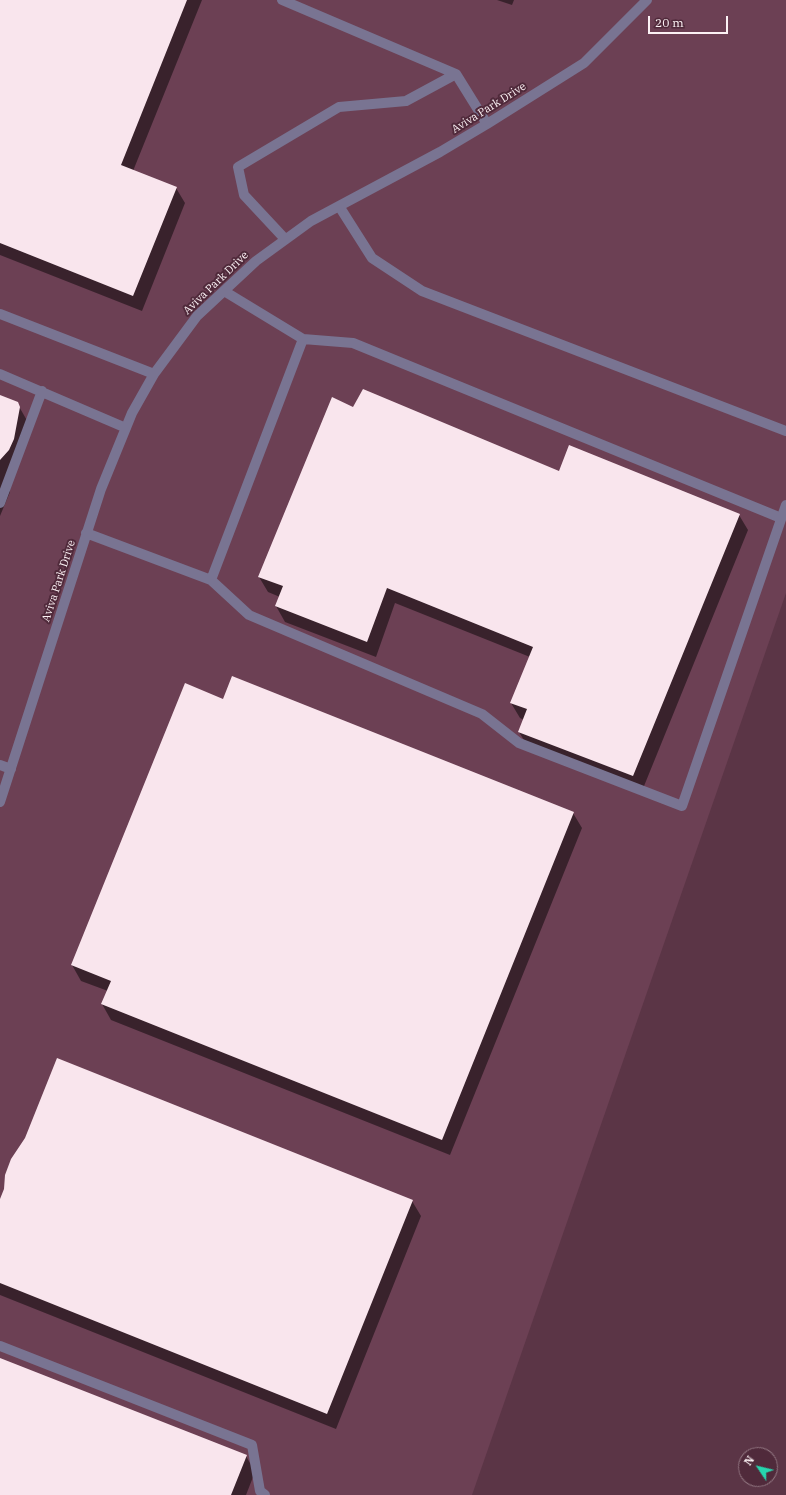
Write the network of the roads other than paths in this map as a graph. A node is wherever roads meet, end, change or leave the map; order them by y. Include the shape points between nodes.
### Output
1 (282, 0) edge
2 (647, 0) edge
3 (456, 74) junction
4 (487, 124) junction
5 (338, 206) junction
6 (285, 240) junction
7 (224, 291) junction
8 (0, 314) edge
9 (303, 339) junction
10 (0, 374) edge
11 (154, 374) junction
12 (42, 391) junction
13 (126, 428) junction
14 (786, 431) edge
15 (0, 503) edge
16 (786, 505) edge
17 (782, 518) junction
18 (86, 533) junction
19 (211, 580) junction
20 (0, 765) edge
21 (11, 769) junction
22 (0, 802) edge
23 (0, 1346) edge
24 (265, 1495) edge

1 - 3 street
2 - 4 street, Aviva Park Drive via 584,63
3 - 4 street
3 - 6 street via 406,101 339,107 238,167 244,195
4 - 5 street, Aviva Park Drive
5 - 6 street, Aviva Park Drive
5 - 14 street via 372,258 422,290
6 - 7 street, Aviva Park Drive via 256,261
7 - 9 street
7 - 11 street, Aviva Park Drive via 197,316
8 - 11 street
9 - 17 street via 353,343
9 - 19 street
10 - 12 street
11 - 13 street, Aviva Park Drive
12 - 13 street
12 - 15 street
13 - 18 street, Aviva Park Drive
16 - 17 street
17 - 19 street via 682,806 519,743 482,714 249,615
18 - 19 street
18 - 21 street, Aviva Park Drive
20 - 21 street
21 - 22 street, Aviva Park Drive
23 - 24 street via 252,1445 260,1491

